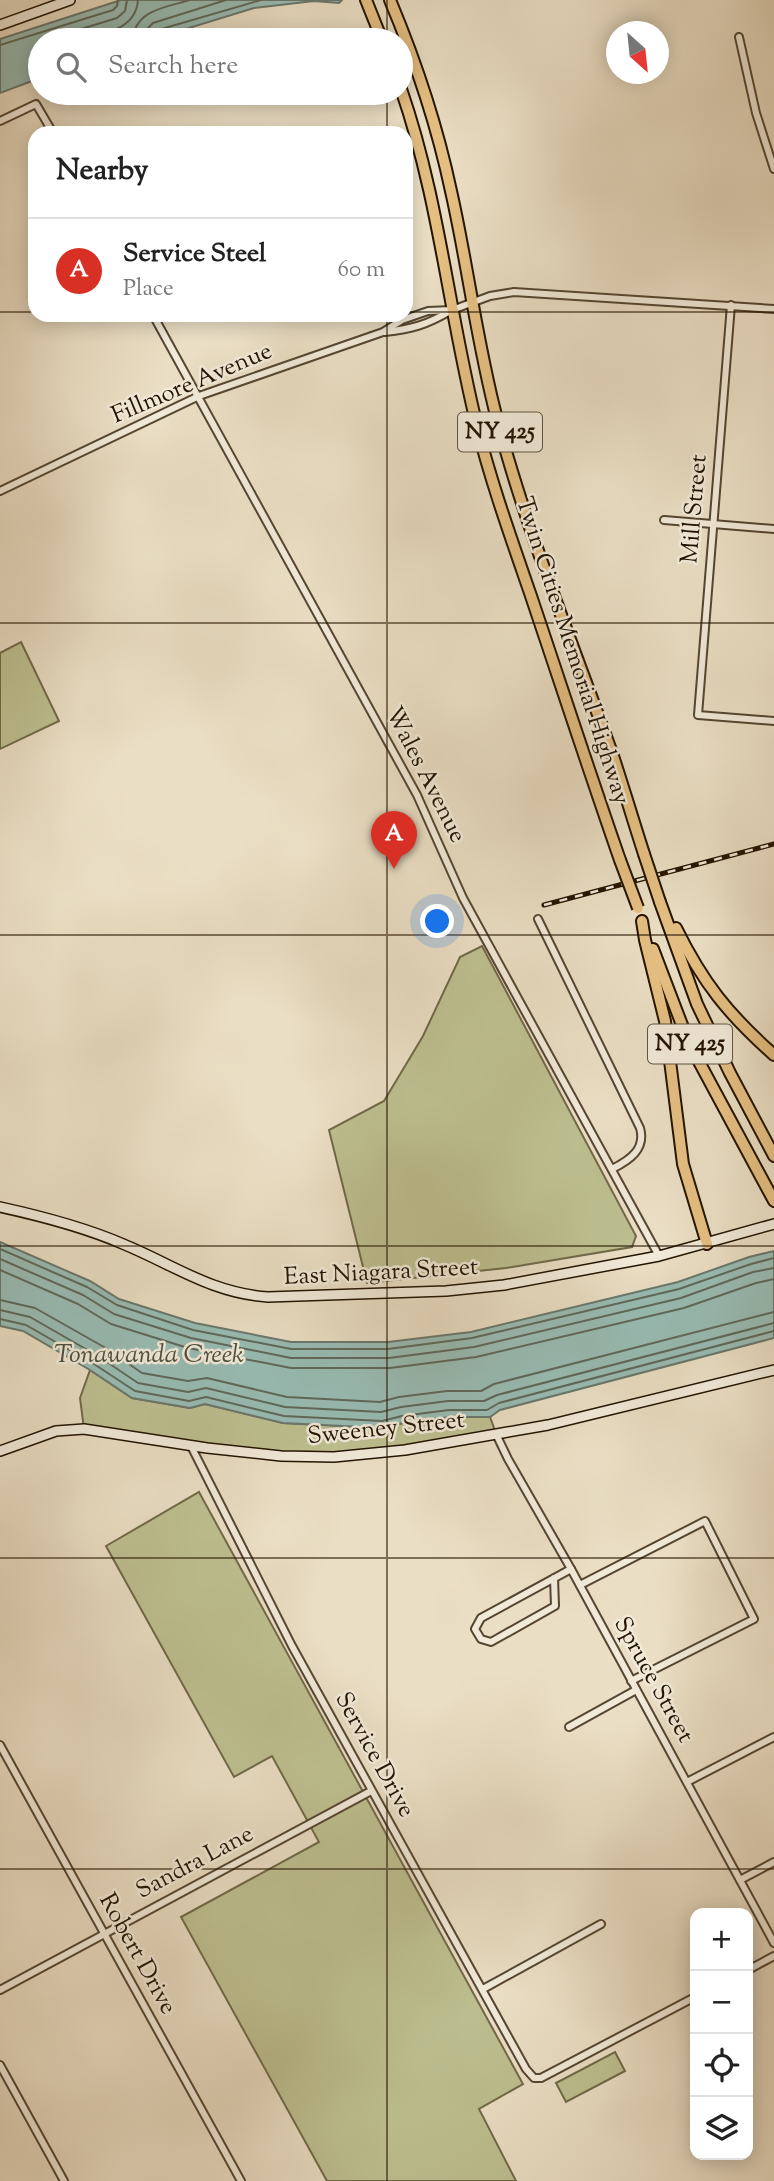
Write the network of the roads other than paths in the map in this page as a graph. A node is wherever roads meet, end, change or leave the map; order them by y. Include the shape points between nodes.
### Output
1 (70, 0) edge
2 (390, 1) edge
3 (367, 2) edge
4 (0, 25) edge
5 (377, 28) edge
6 (400, 28) edge
7 (739, 37) dead end
8 (413, 61) edge
9 (34, 105) edge
10 (37, 105) edge
11 (407, 105) edge
12 (0, 121) edge
13 (48, 126) edge
14 (774, 169) edge
15 (472, 302) junction
16 (731, 305) junction
17 (774, 309) edge
18 (452, 310) junction
19 (413, 316) edge
20 (157, 322) edge
21 (399, 322) edge
22 (383, 332) junction
23 (199, 396) junction
24 (0, 491) edge
25 (664, 520) dead end
26 (713, 524) junction
27 (774, 528) edge
28 (774, 721) edge
29 (662, 902) junction
30 (538, 919) dead end
31 (642, 921) junction
32 (774, 1055) edge
33 (774, 1156) edge
34 (612, 1169) junction
35 (774, 1202) edge
36 (0, 1207) edge
37 (774, 1224) edge
38 (707, 1244) junction
39 (659, 1256) junction
40 (774, 1370) edge
41 (497, 1436) junction
42 (191, 1446) junction
43 (0, 1451) edge
44 (571, 1569) junction
45 (554, 1578) junction
46 (580, 1585) junction
47 (631, 1681) junction
48 (636, 1690) junction
49 (569, 1727) dead end
50 (774, 1737) edge
51 (0, 1745) edge
52 (687, 1782) junction
53 (371, 1791) junction
54 (774, 1863) edge
55 (740, 1880) junction
56 (601, 1924) dead end
57 (103, 1934) junction
58 (774, 1943) edge
59 (774, 1956) edge
60 (753, 1967) edge
61 (483, 1989) junction
62 (0, 1990) edge
63 (690, 2000) edge
64 (0, 2065) edge
65 (64, 2181) edge
66 (241, 2181) edge

1 - 4 street
2 - 6 main road, Twin Cities Memorial Highway / NY 425
3 - 5 main road
7 - 14 street
8 - 15 main road, Twin Cities Memorial Highway / NY 425 via 438,135
9 - 12 street
10 - 13 street
11 - 18 main road, Twin Cities Memorial Highway / NY 425 via 431,198
15 - 16 street, Fillmore Avenue via 514,292
15 - 18 street, Fillmore Avenue
15 - 29 main road, Twin Cities Memorial Highway / NY 425, bridge via 489,391 520,498
16 - 17 street, Fillmore Avenue
16 - 26 street, Mill Street
18 - 19 street, Fillmore Avenue via 428,310
18 - 22 street via 430,323
18 - 31 main road, Twin Cities Memorial Highway / NY 425, bridge via 477,428 502,510
20 - 23 street, Wales Avenue
21 - 22 street, Fillmore Avenue
22 - 23 street, Fillmore Avenue
23 - 24 street, Fillmore Avenue
23 - 34 street, Wales Avenue via 417,795 463,898
25 - 26 street
26 - 27 street
26 - 28 street, Mill Street via 698,715
29 - 32 main road via 707,985
29 - 33 main road, NY 425 via 697,1004
30 - 34 street via 640,1128 638,1150
31 - 35 main road, Twin Cities Memorial Highway / NY 425 via 682,1026
31 - 38 main road via 665,1021 682,1164
34 - 39 street, Wales Avenue
36 - 39 street, East Niagara Street via 107,1237 195,1279 249,1295 475,1289
37 - 38 street, East Niagara Street
38 - 39 street, East Niagara Street
40 - 41 street, Sweeney Street
41 - 42 street, Sweeney Street via 334,1457
41 - 44 street, Spruce Street
42 - 43 street, Sweeney Street via 84,1429 56,1431
42 - 53 street, Service Drive
44 - 45 street
44 - 46 street, Spruce Street
45 - 45 street via 481,1618 475,1629 481,1639 491,1642 555,1606
46 - 47 street, Spruce Street
46 - 47 street via 705,1521 754,1619
47 - 48 street, Spruce Street
48 - 49 street
48 - 52 street, Spruce Street
50 - 52 street
51 - 57 street, Robert Drive
52 - 55 street, Spruce Street
53 - 57 street, Sandra Lane
53 - 61 street, Service Drive
54 - 55 street
55 - 58 street, Spruce Street
56 - 61 street
57 - 62 street, Sandra Lane
57 - 66 street, Robert Drive
59 - 60 street
61 - 63 street, Service Drive via 534,2078
64 - 65 street

